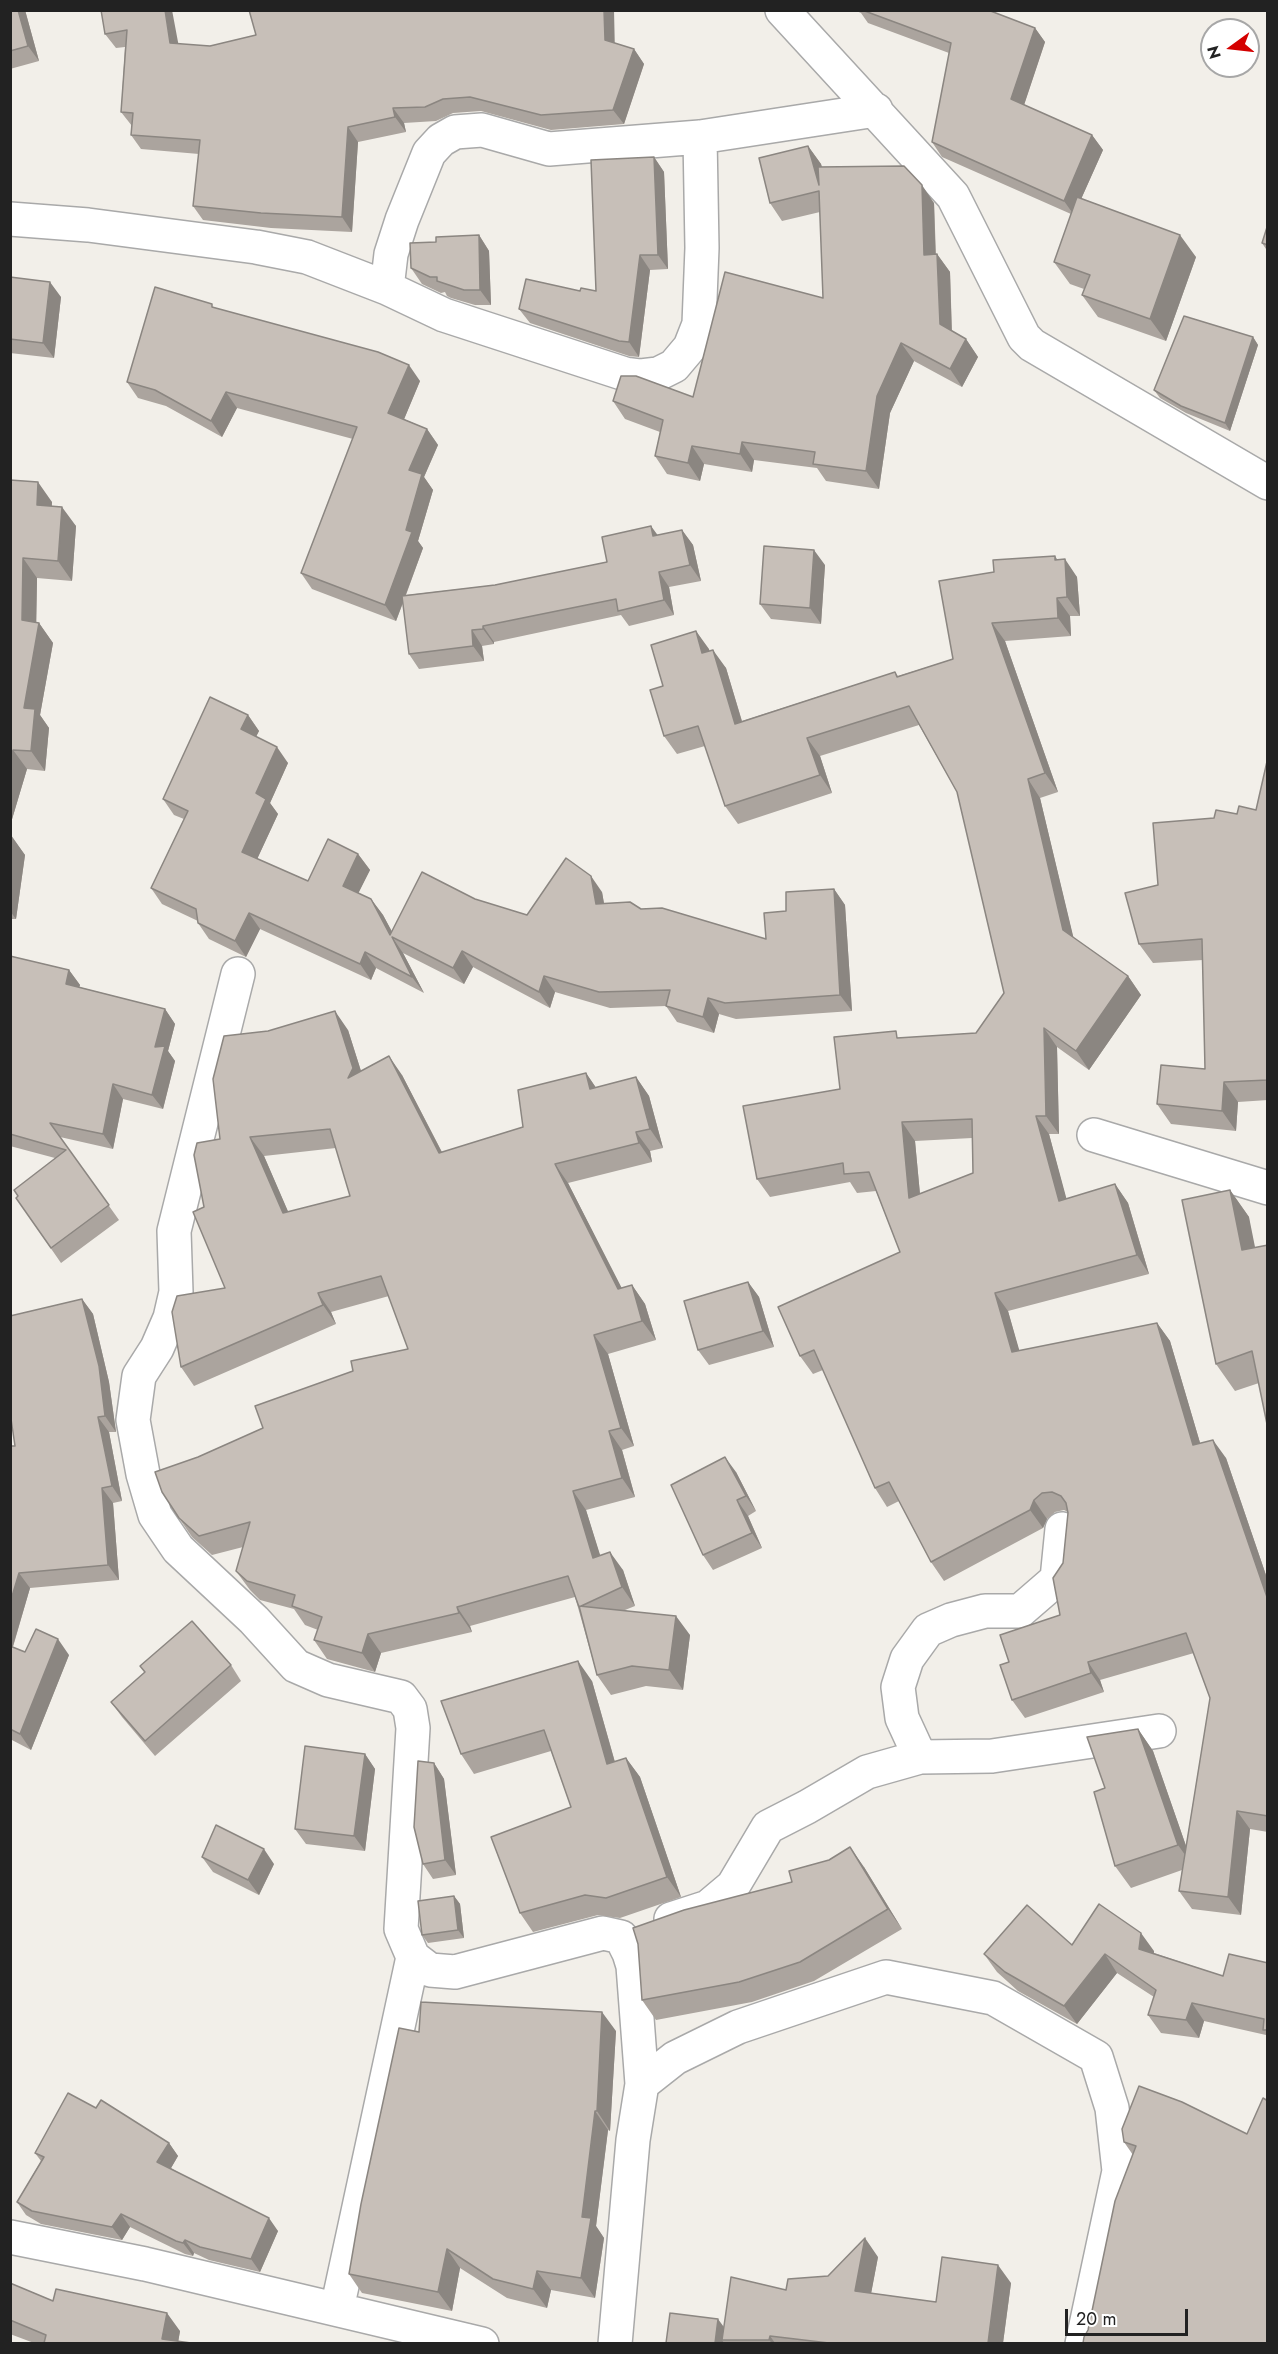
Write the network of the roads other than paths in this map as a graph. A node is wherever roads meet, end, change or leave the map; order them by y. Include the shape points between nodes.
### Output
1 (782, 10) edge
2 (876, 110) junction
3 (699, 137) junction
4 (10, 219) edge
5 (387, 288) junction
6 (1268, 483) edge
7 (238, 974) dead end
8 (1094, 1135) dead end
9 (1268, 1188) edge
10 (1062, 1529) dead end
11 (1159, 1731) dead end
12 (920, 1757) junction
13 (621, 1936) junction
14 (413, 1958) junction
15 (642, 2084) junction
16 (10, 2237) edge
17 (337, 2309) junction
18 (482, 2343) edge
19 (615, 2343) edge
20 (1082, 2343) edge

1 - 2 street
2 - 3 street
2 - 6 street via 953,196 1024,337 1032,345
3 - 5 street via 549,149 482,130 455,132 429,153 391,254
3 - 5 street via 702,248 699,324 690,347 675,366 658,374 625,374 444,315
4 - 5 street via 256,247 307,257
7 - 14 street via 174,1231 176,1292 170,1318 139,1376 133,1420 155,1515 178,1549 254,1620 296,1666 328,1680 401,1697 410,1709 413,1728 400,1929
8 - 9 street
10 - 12 street via 1057,1579 1020,1611 985,1611 951,1620 928,1630 908,1659 898,1687 902,1718
11 - 12 street via 992,1756
12 - 13 street via 867,1772 768,1827 733,1886 708,1907
13 - 14 street via 603,1933 454,1972 430,1970
13 - 15 street via 633,1966
14 - 17 street
15 - 19 street via 633,2140
15 - 20 street via 675,2058 738,2027 886,1977 993,1998 1096,2057 1112,2108 1119,2171
16 - 17 street
17 - 18 street

